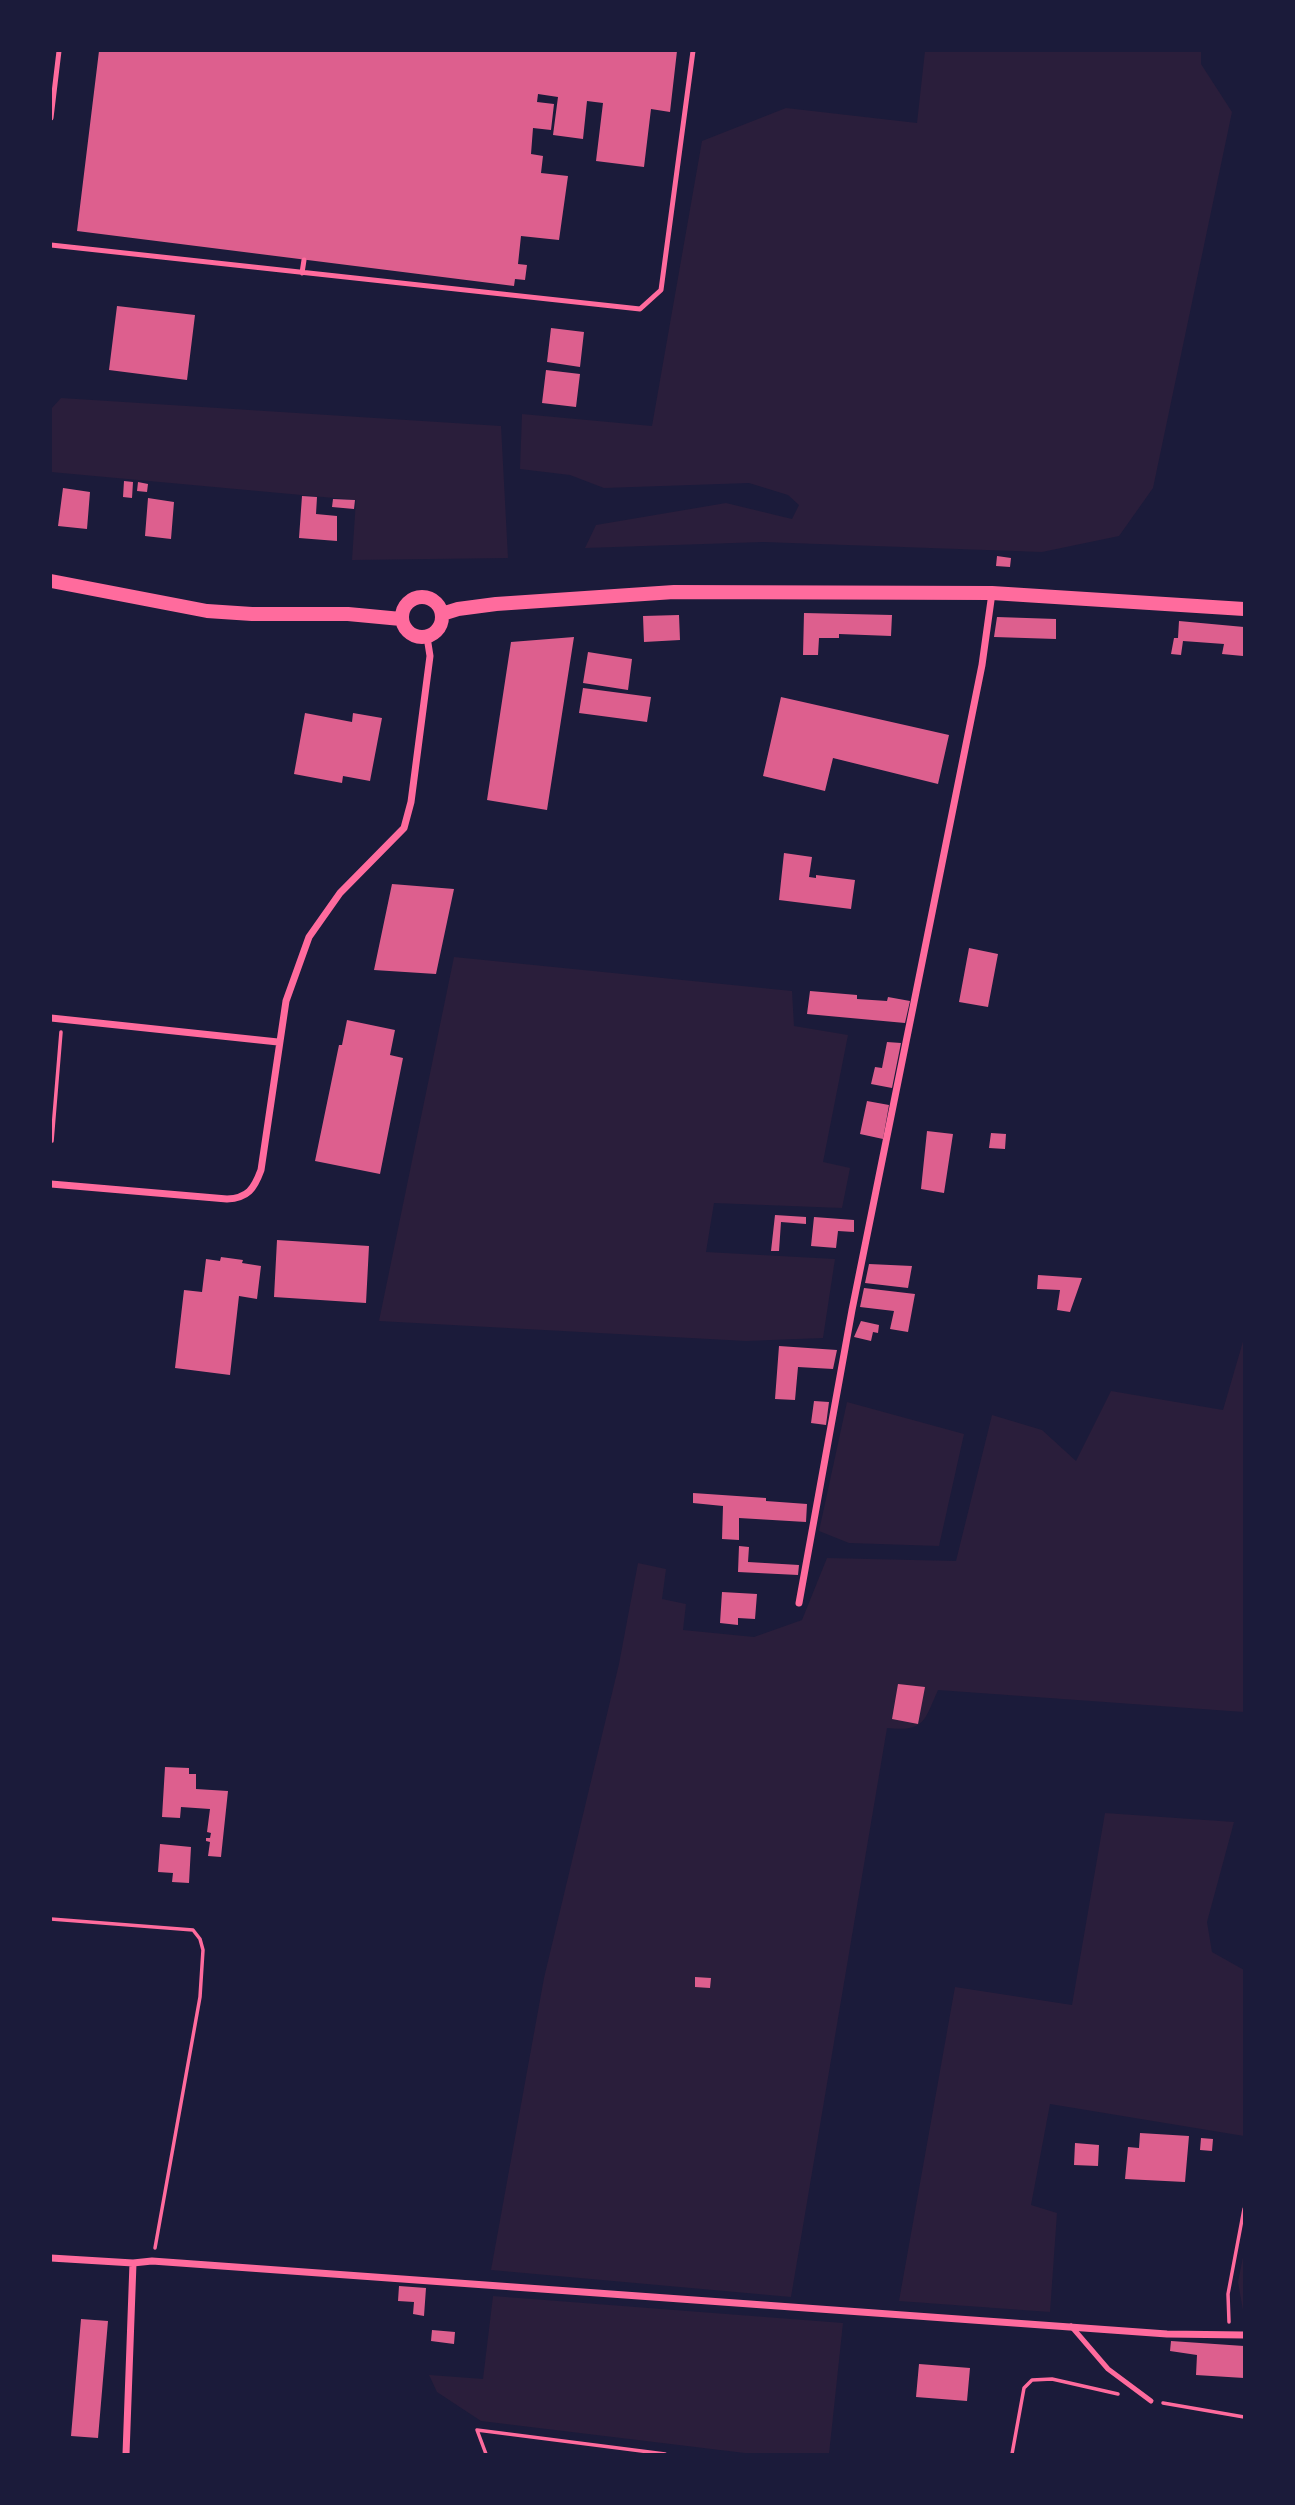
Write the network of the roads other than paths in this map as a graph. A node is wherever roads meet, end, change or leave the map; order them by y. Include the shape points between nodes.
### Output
1 (59, 51) edge
2 (693, 51) edge
3 (51, 118) edge
4 (51, 245) edge
5 (304, 260) dead end
6 (302, 273) junction
7 (51, 581) edge
8 (992, 593) junction
9 (1244, 609) edge
10 (442, 614) junction
11 (401, 619) junction
12 (427, 637) junction
13 (51, 1018) edge
14 (278, 1042) junction
15 (51, 1184) edge
16 (799, 1602) dead end
17 (51, 2258) edge
18 (133, 2263) junction
19 (1071, 2326) junction
20 (1244, 2335) edge
21 (1151, 2401) road end
22 (125, 2454) edge

1 - 3 lane
2 - 6 lane via 661,290 640,309
4 - 6 lane
5 - 6 lane
7 - 11 main road via 207,611
8 - 9 main road
8 - 10 main road via 674,592 496,604
8 - 16 street via 982,665 852,1310
10 - 11 main road via 435,601 420,596 406,604
10 - 12 main road via 438,629
11 - 12 main road via 409,632
12 - 14 street via 430,656 404,828 340,893 309,937 286,1001
13 - 14 street
14 - 15 street via 261,1170 255,1185 241,1198
17 - 18 street
18 - 19 street
18 - 22 street
19 - 20 street
19 - 21 lane via 1108,2369

